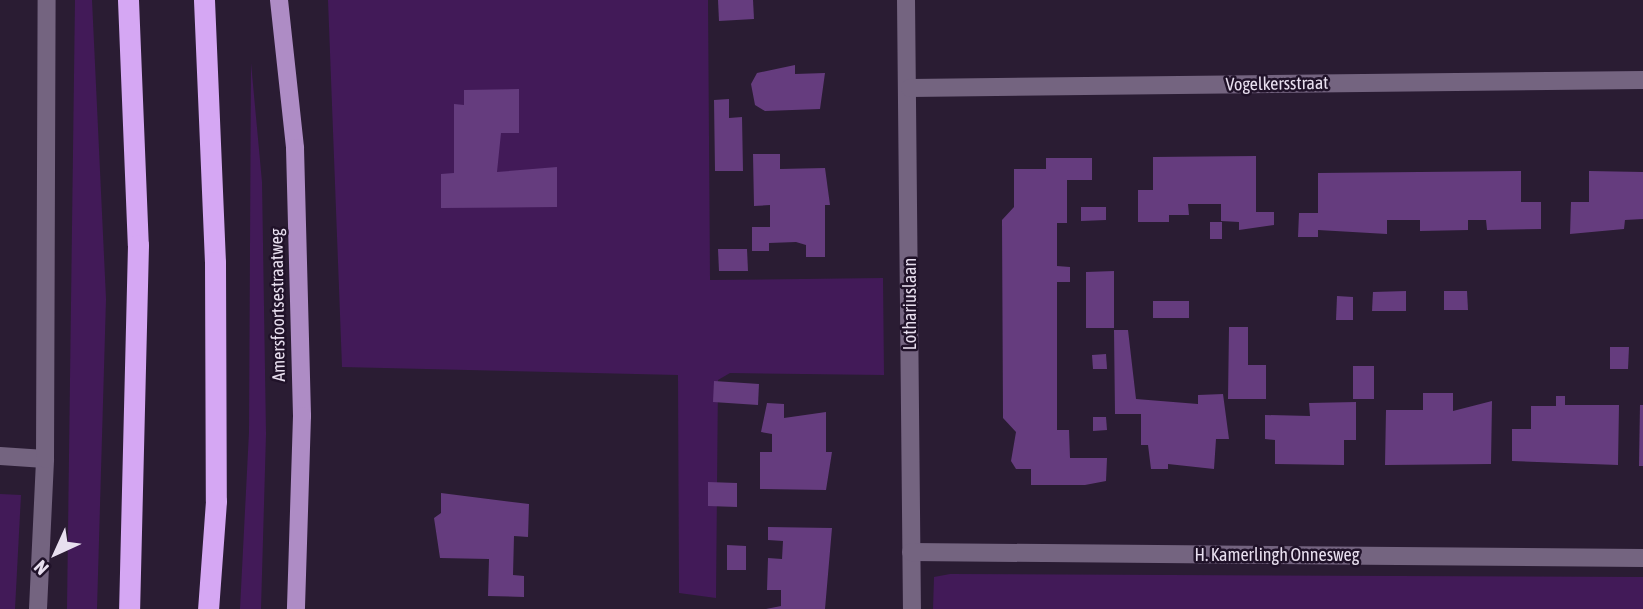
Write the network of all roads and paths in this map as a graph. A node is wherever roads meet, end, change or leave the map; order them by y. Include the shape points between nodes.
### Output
1 (47, 0) edge
2 (128, 0) edge
3 (204, 0) edge
4 (279, 0) edge
5 (906, 0) edge
6 (1643, 80) edge
7 (910, 88) junction
8 (0, 456) edge
9 (45, 460) junction
10 (911, 552) junction
11 (1643, 558) edge
12 (38, 609) edge
13 (129, 609) edge
14 (208, 609) edge
15 (296, 609) edge
16 (912, 609) edge

1 - 9 street
2 - 13 highway via 138,245
3 - 14 highway via 215,262 216,501
4 - 15 main road, Amersfoortsestraatweg via 295,148 302,416
5 - 7 street, Lothariuslaan
6 - 7 street, Vogelkersstraat
7 - 10 street, Lothariuslaan
8 - 9 street
9 - 12 street
10 - 11 street, H. Kamerlingh Onnesweg
10 - 16 street, Lothariuslaan

